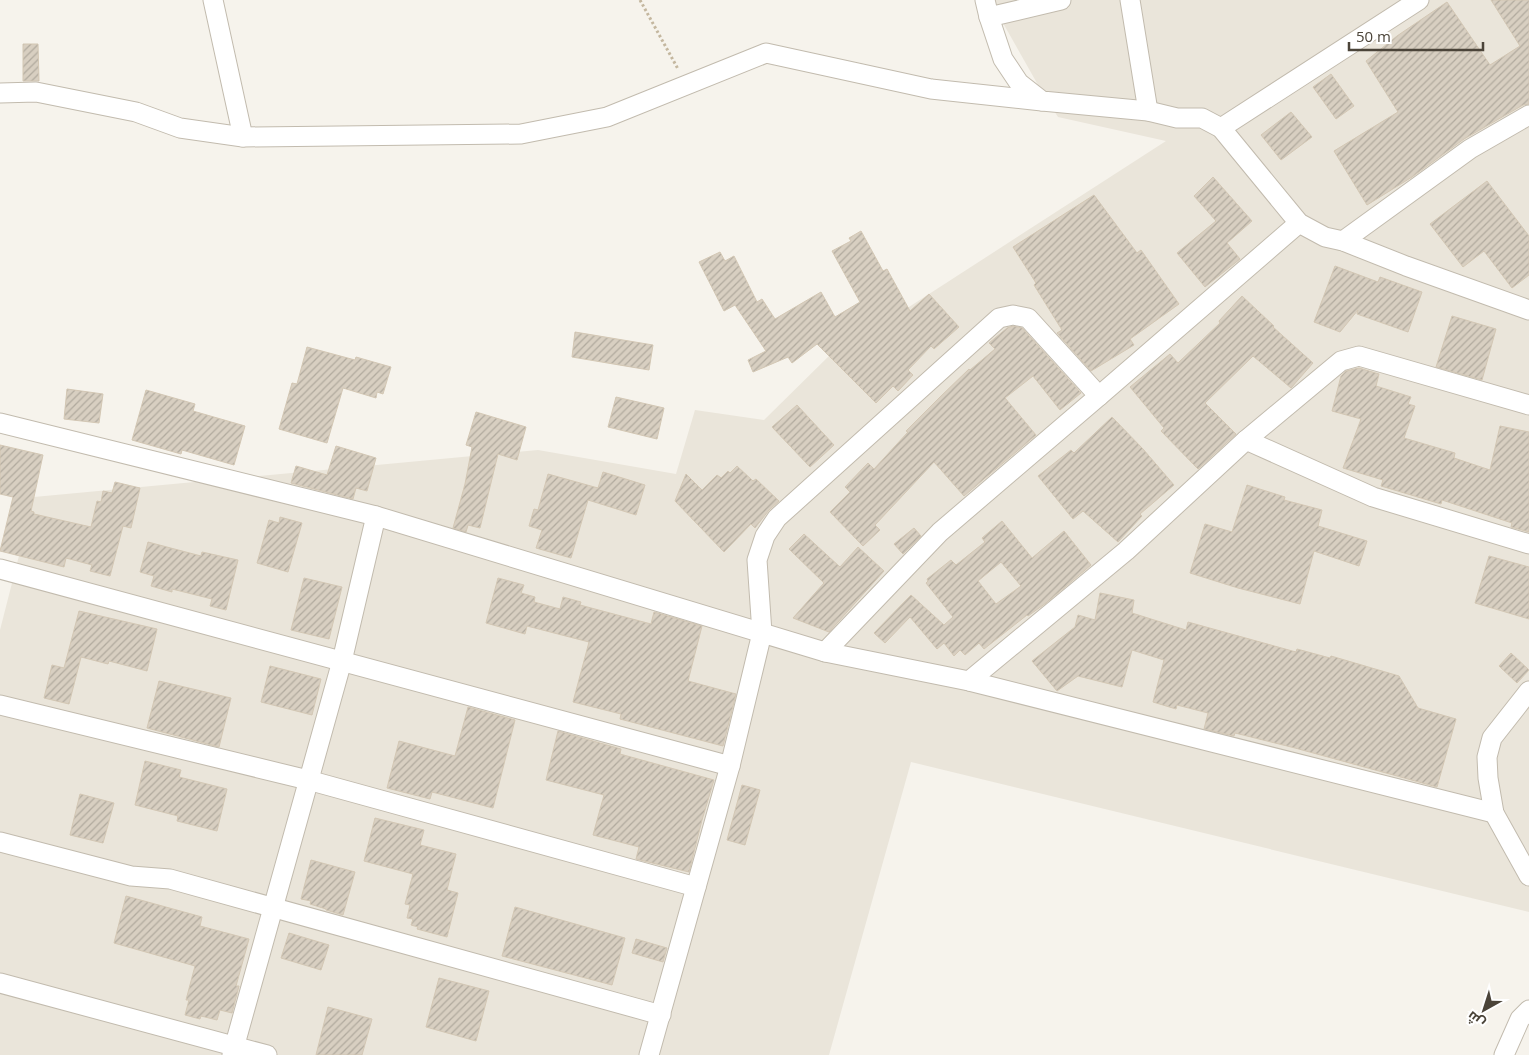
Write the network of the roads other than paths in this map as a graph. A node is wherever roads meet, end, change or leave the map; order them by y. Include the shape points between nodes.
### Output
1 (213, 0) edge
2 (1061, 0) edge
3 (1130, 0) edge
4 (1419, 0) edge
5 (987, 9) edge
6 (0, 93) edge
7 (1042, 102) junction
8 (1148, 112) junction
9 (1529, 115) edge
10 (1221, 128) junction
11 (243, 137) junction
12 (1299, 223) junction
13 (1344, 241) junction
14 (1529, 292) edge
15 (1522, 308) edge
16 (1099, 396) junction
17 (1529, 405) edge
18 (0, 423) edge
19 (1246, 440) junction
20 (376, 516) junction
21 (1529, 544) edge
22 (0, 569) edge
23 (762, 633) junction
24 (825, 652) junction
25 (342, 661) junction
26 (969, 681) junction
27 (1529, 691) edge
28 (0, 705) edge
29 (730, 766) junction
30 (308, 780) junction
31 (1494, 813) junction
32 (0, 842) edge
33 (1529, 876) edge
34 (696, 887) junction
35 (273, 907) junction
36 (0, 983) edge
37 (1529, 1010) edge
38 (661, 1015) junction
39 (233, 1051) edge
40 (267, 1055) edge
41 (649, 1055) edge
42 (1504, 1055) edge

1 - 11 street
2 - 5 street
3 - 8 street
4 - 10 street
5 - 7 street via 1003,59 1018,83
6 - 11 street via 36,92 136,112 180,128
7 - 8 street
7 - 11 street via 931,89 766,53 607,117 521,134
8 - 10 street via 1177,118 1202,118
9 - 13 street via 1470,149
10 - 12 street
12 - 13 street via 1325,237
12 - 16 street
13 - 15 street
14 - 15 street
16 - 23 street via 1028,318 1013,315 999,318 777,518 765,536 757,560
16 - 24 street via 940,532
17 - 19 street via 1359,356 1341,361
18 - 20 street
19 - 21 street via 1373,497
19 - 26 street via 1126,551
20 - 23 street
20 - 25 street
22 - 25 street
23 - 24 street
23 - 29 street
24 - 26 street
25 - 29 street
25 - 30 street
26 - 31 street
27 - 31 street via 1492,738 1487,757
28 - 30 street
29 - 34 street
30 - 34 street
30 - 35 street
31 - 33 street
32 - 35 street via 131,876 170,879
34 - 38 street
35 - 38 street
35 - 39 street
36 - 39 street
37 - 42 street via 1520,1019
38 - 41 street
39 - 40 street

